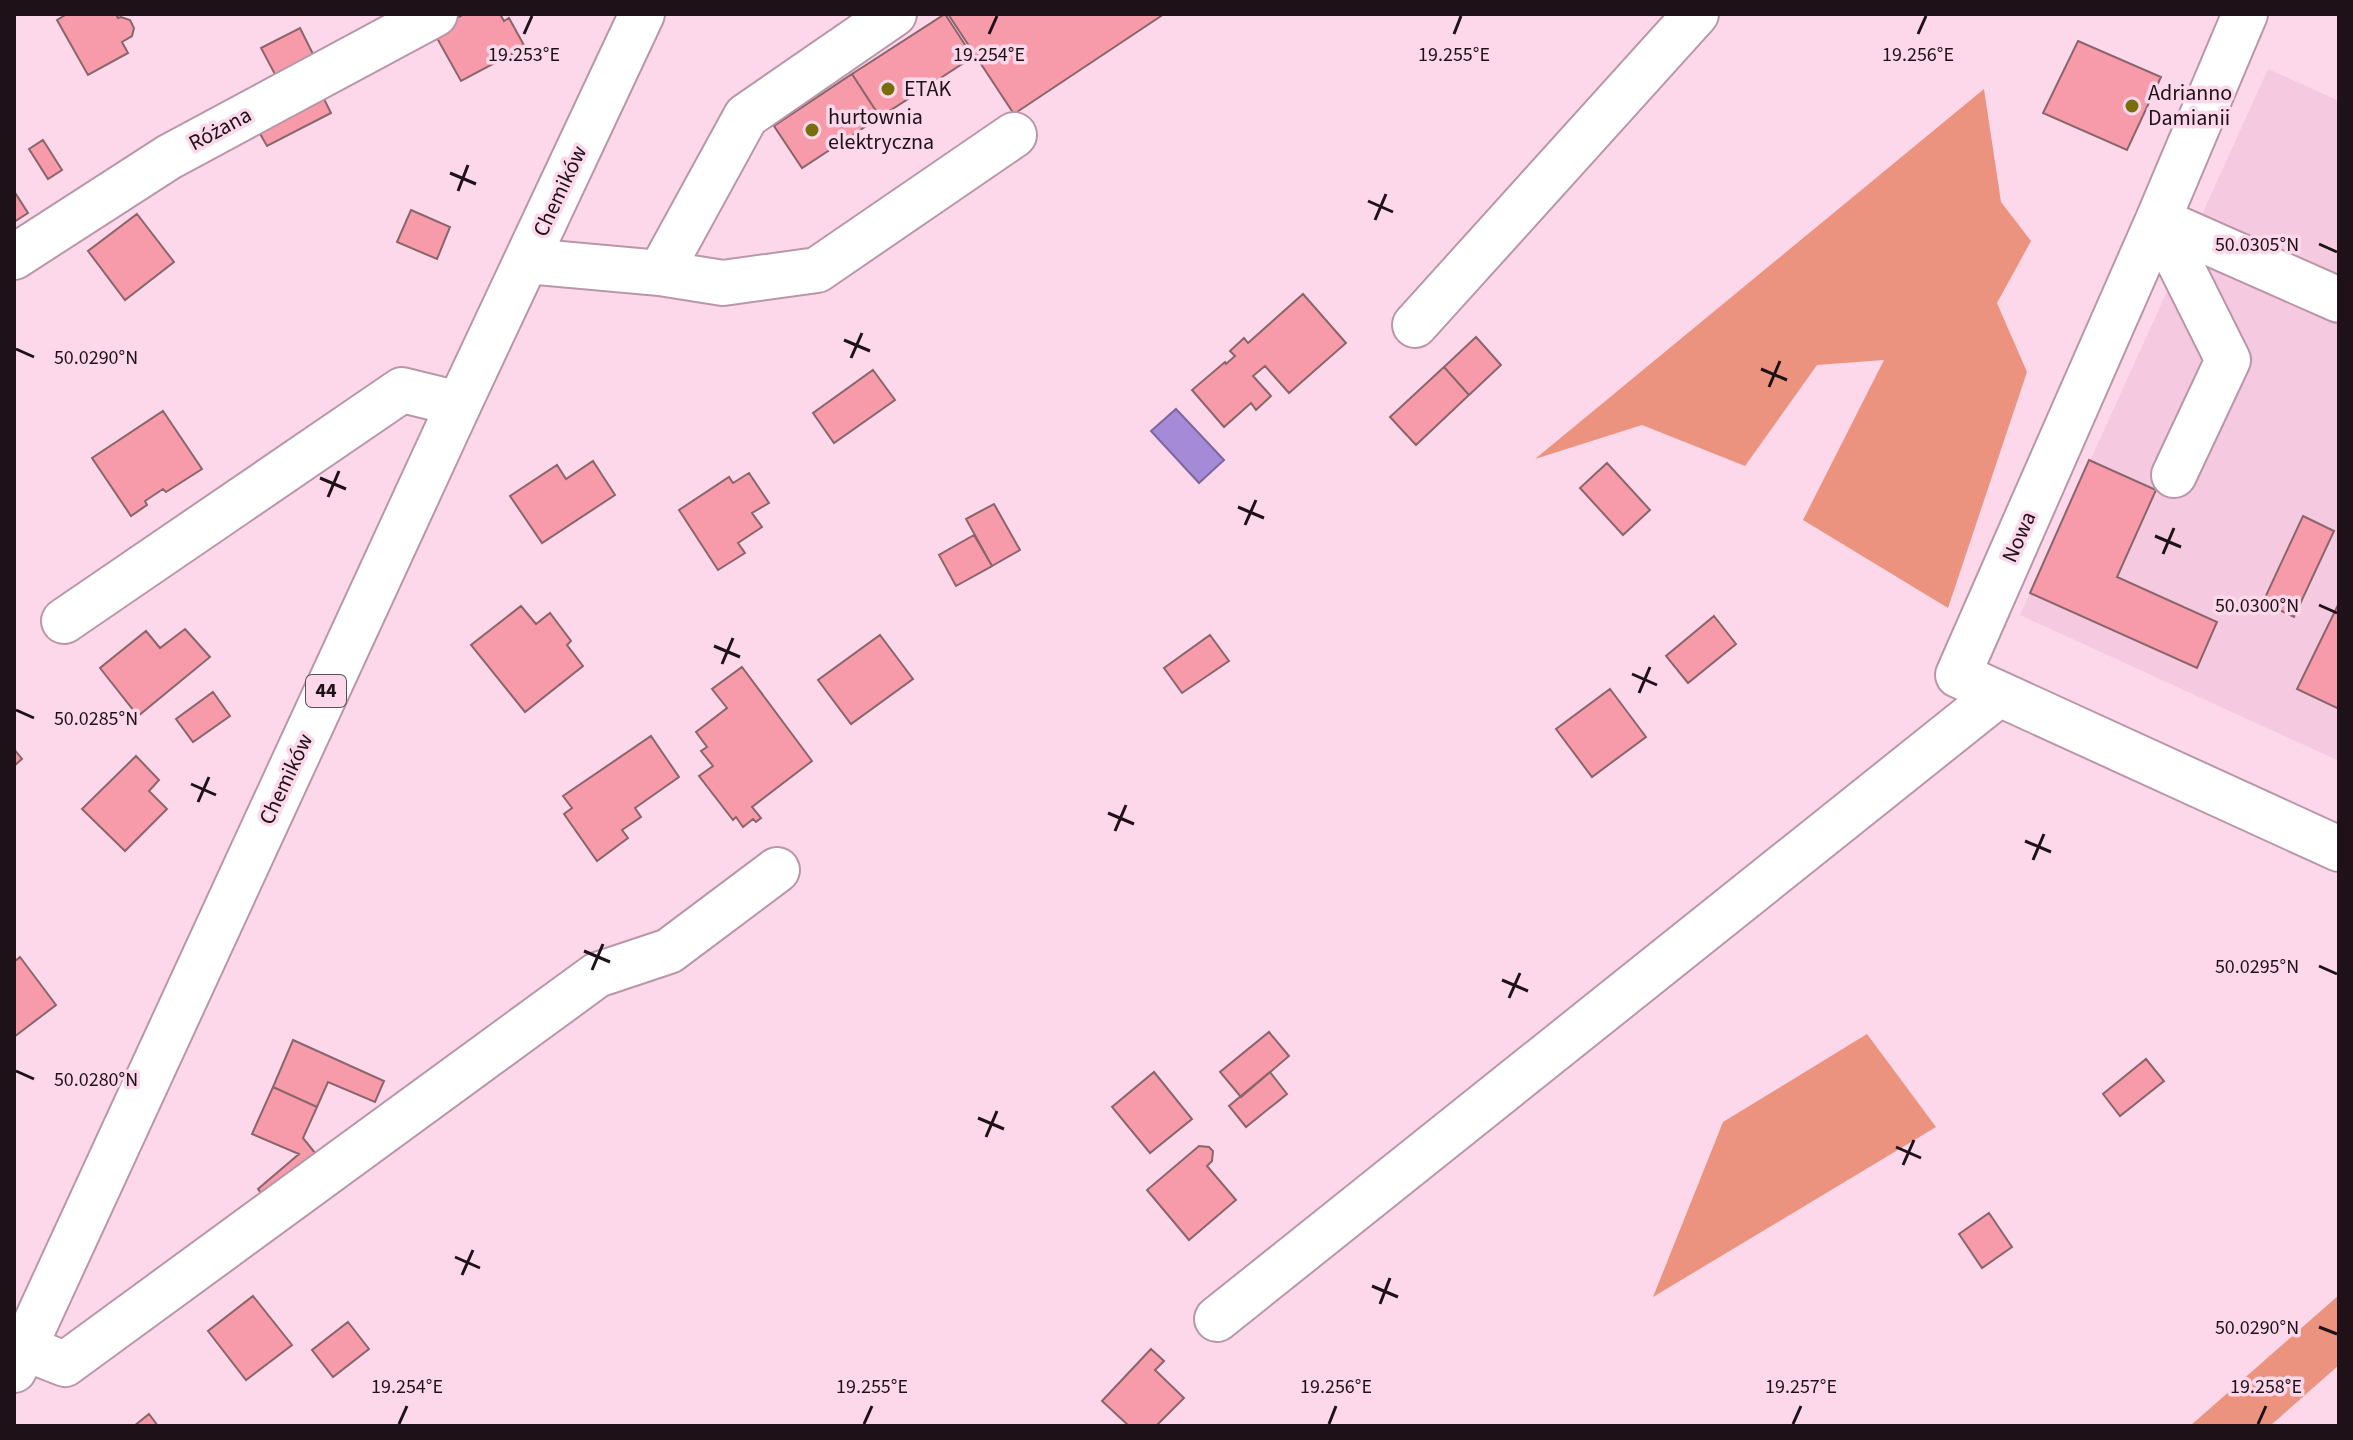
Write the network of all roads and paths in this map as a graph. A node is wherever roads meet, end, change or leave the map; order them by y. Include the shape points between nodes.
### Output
1 (435, 14) edge
2 (642, 14) edge
3 (894, 14) edge
4 (1696, 14) edge
5 (2245, 14) edge
6 (1014, 135) dead end
7 (2158, 220) junction
8 (14, 257) edge
9 (527, 261) junction
10 (660, 273) junction
11 (2339, 300) edge
12 (1415, 325) dead end
13 (459, 404) junction
14 (2174, 475) dead end
15 (64, 621) dead end
16 (1999, 694) junction
17 (2339, 849) edge
18 (777, 870) dead end
19 (1217, 1319) dead end
20 (19, 1359) edge

1 - 8 street, Różana via 169,157
2 - 9 street, Chemików / 44
3 - 10 street via 746,116
4 - 12 street
5 - 7 street, Nowa
6 - 10 street via 817,270 723,283
7 - 11 street
7 - 14 street via 2228,360
7 - 16 street, Nowa via 1958,675
9 - 10 street
9 - 13 street, Chemików / 44
13 - 15 street via 402,390
13 - 20 street, Chemików / 44
16 - 17 street, Nowa
16 - 19 street
18 - 20 street via 669,951 597,975 65,1364

